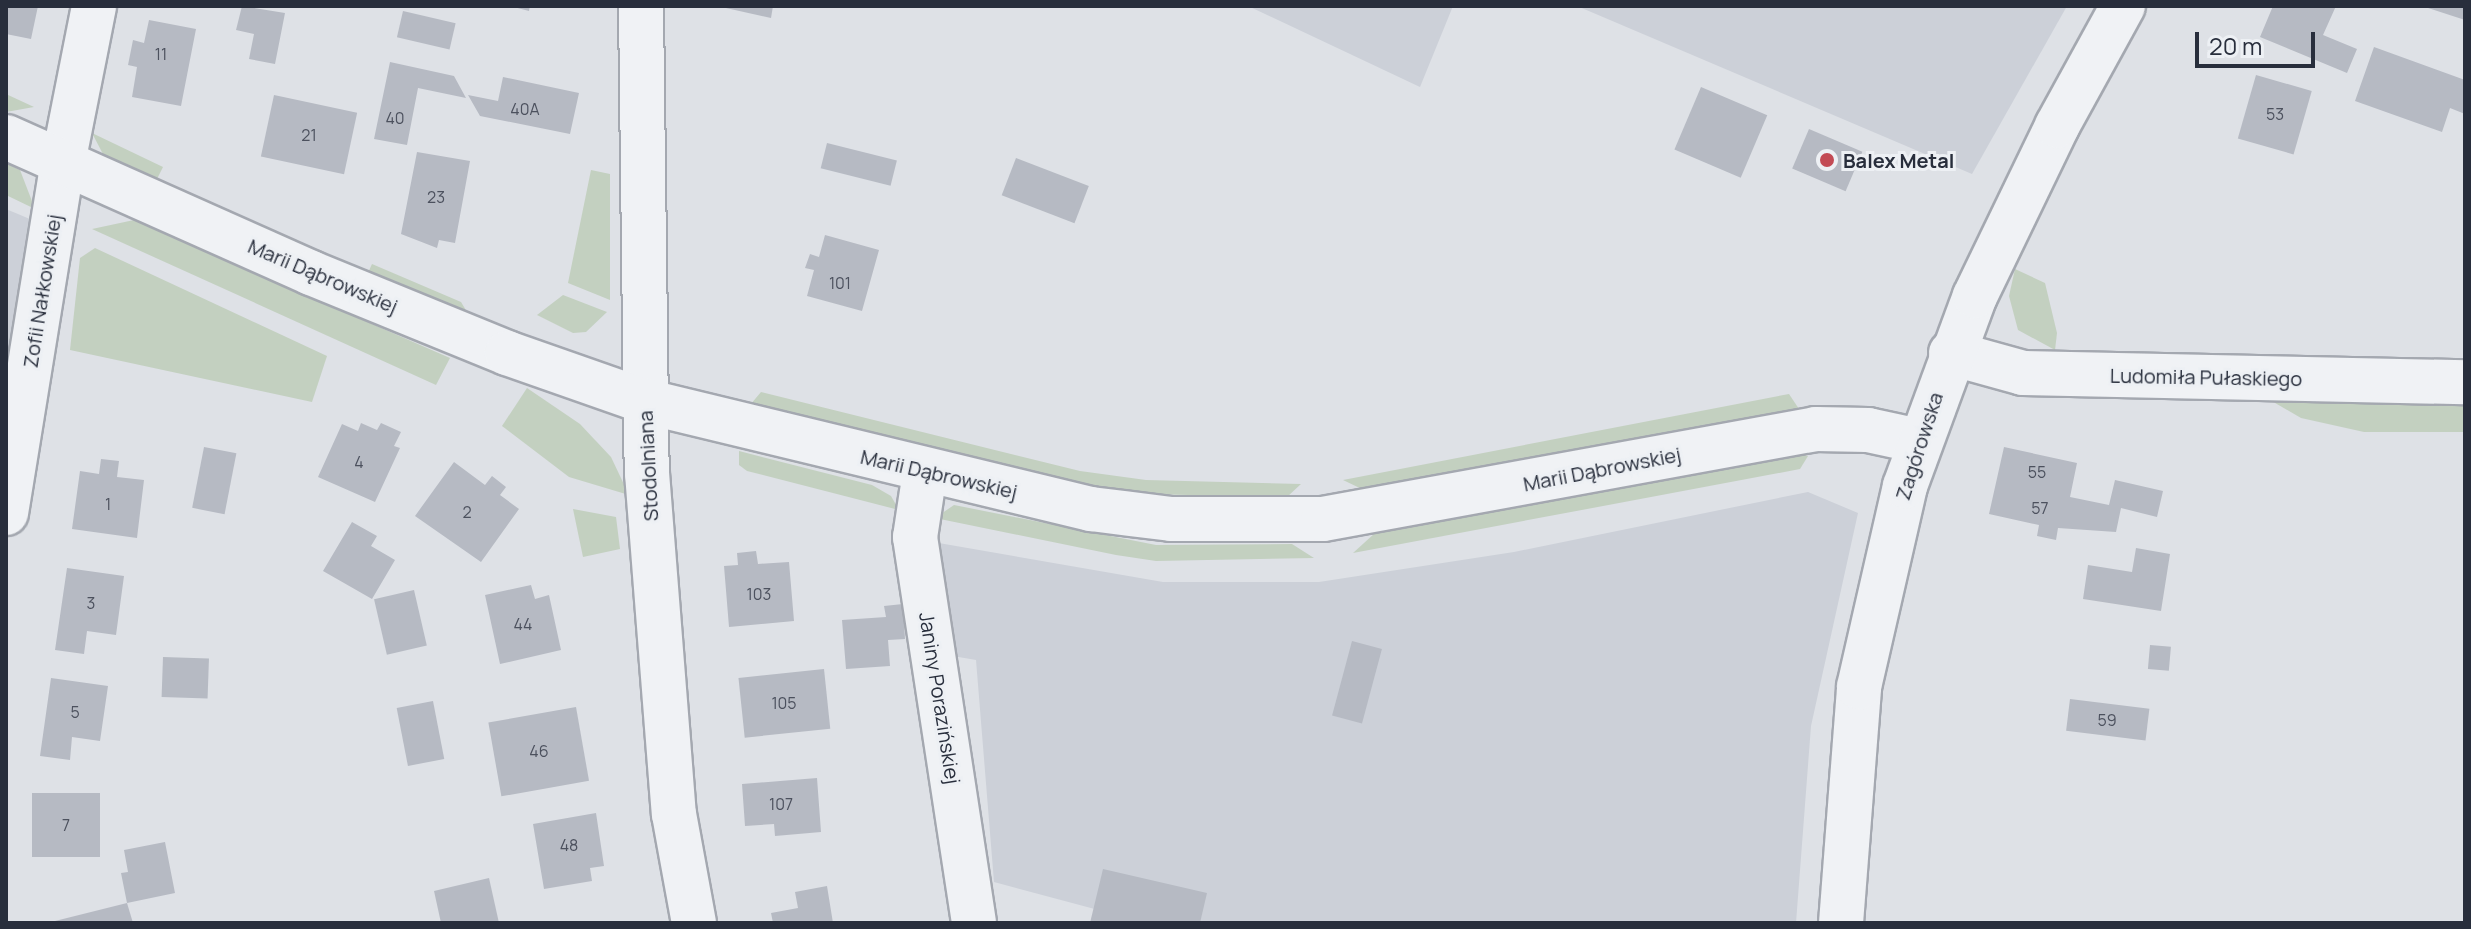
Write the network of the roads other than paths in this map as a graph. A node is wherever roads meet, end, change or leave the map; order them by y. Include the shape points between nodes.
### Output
1 (94, 6) edge
2 (641, 6) edge
3 (2123, 6) edge
4 (6, 137) edge
5 (63, 163) junction
6 (1951, 353) junction
7 (2465, 382) edge
8 (644, 401) junction
9 (1919, 441) junction
10 (925, 472) junction
11 (8, 485) edge
12 (694, 923) edge
13 (974, 923) edge
14 (1841, 923) edge

1 - 5 street, Zofii Nałkowskiej
2 - 8 street, Stodolniana
3 - 6 street, Zagórowska via 2057,126
4 - 5 street, Marii Dąbrowskiej
5 - 8 street, Marii Dąbrowskiej via 507,353
5 - 11 street, Zofii Nałkowskiej
6 - 7 street, Ludomiła Pułaskiego via 2023,373
6 - 9 street, Zagórowska
8 - 10 street, Marii Dąbrowskiej
8 - 12 street, Stodolniana via 674,814
9 - 10 street, Marii Dąbrowskiej via 1868,430 1816,429 1394,509 1250,521 1091,509
9 - 14 street, Zagórowska via 1892,533 1859,687
10 - 13 street, Janiny Porazińskiej via 915,537

